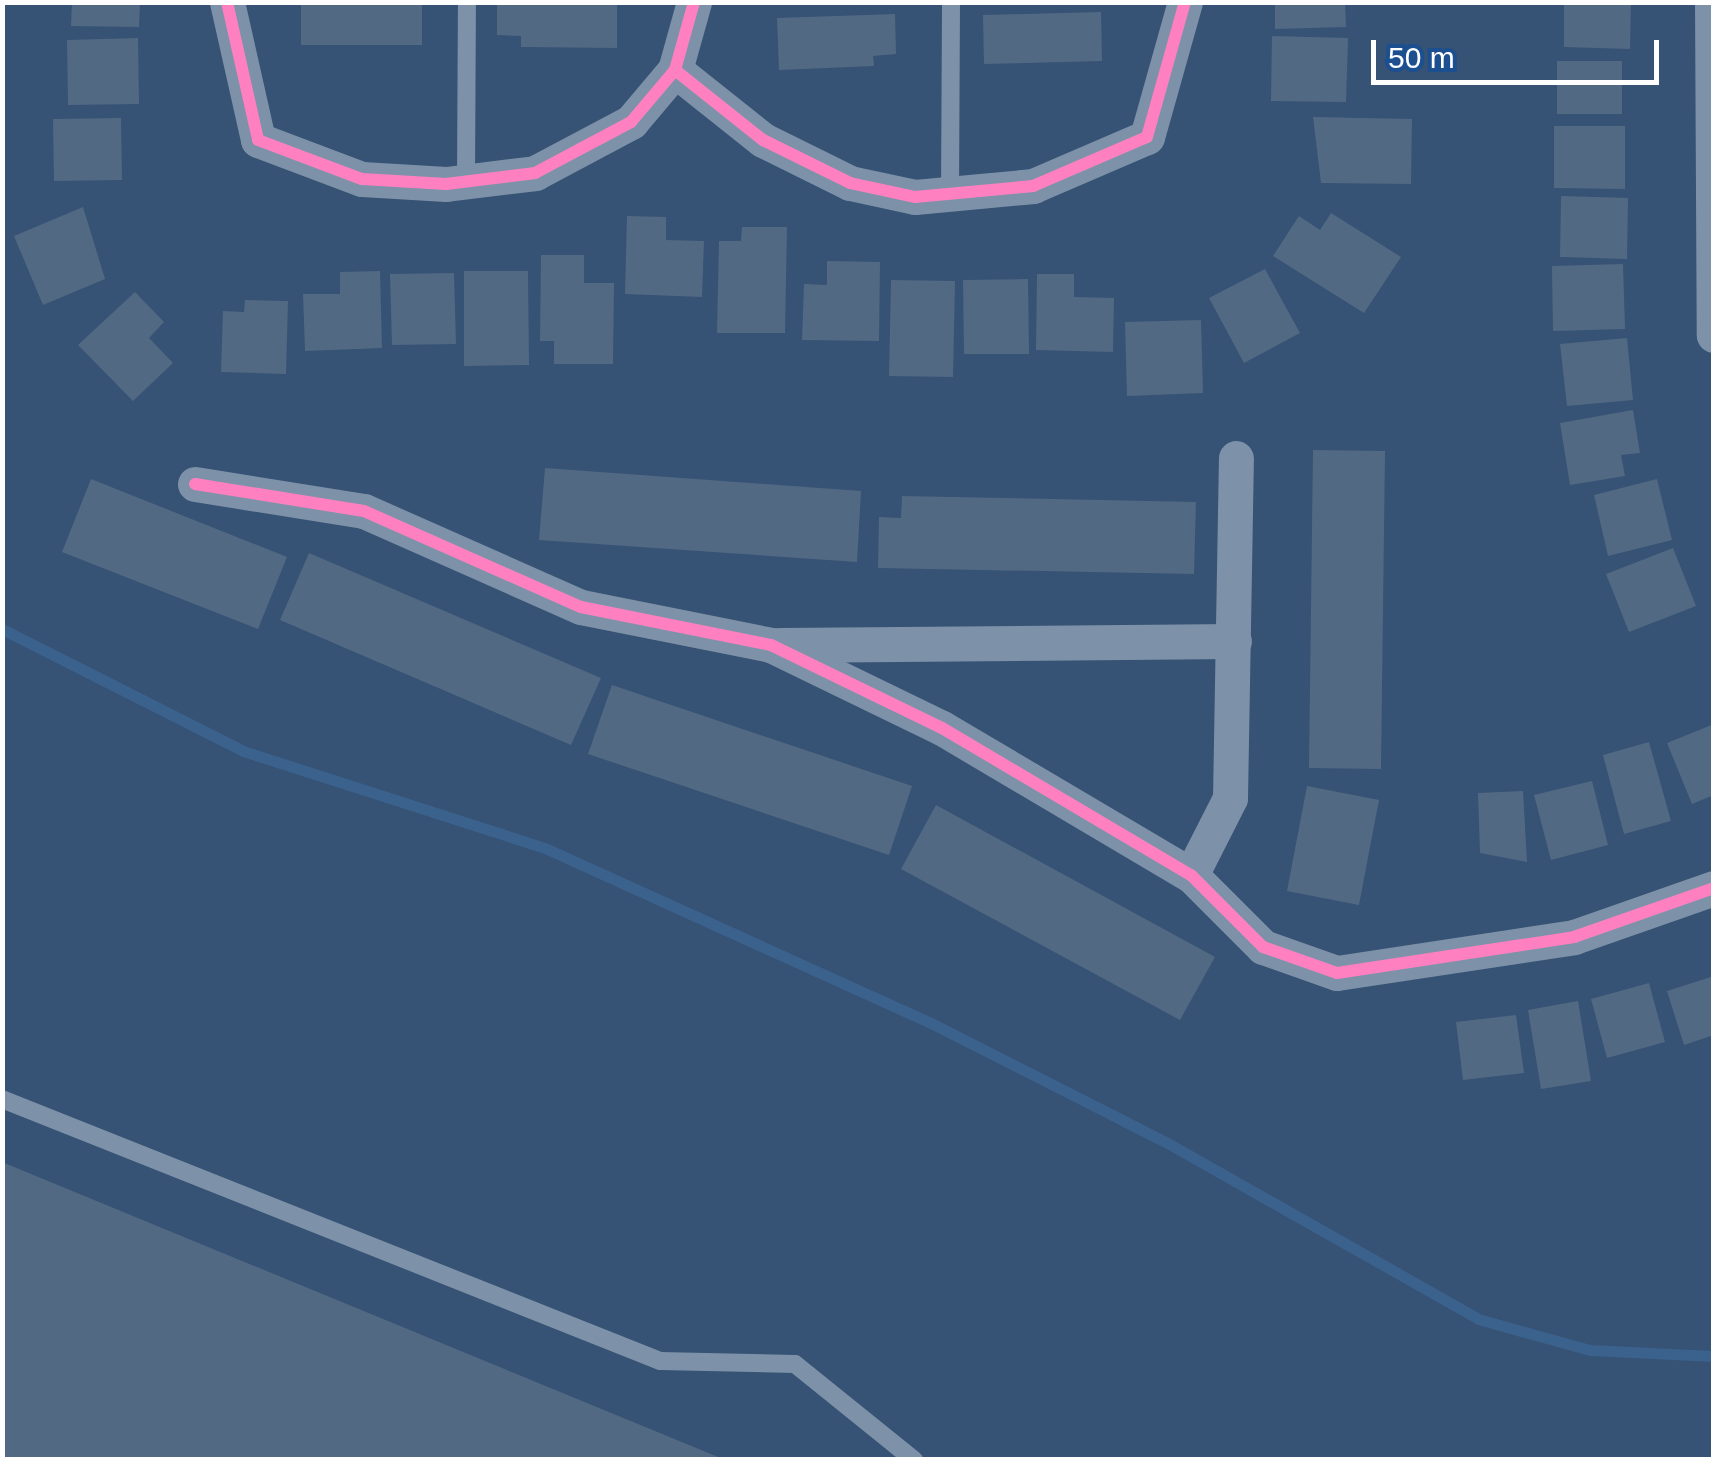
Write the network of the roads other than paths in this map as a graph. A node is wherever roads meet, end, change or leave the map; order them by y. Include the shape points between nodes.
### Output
1 (227, 2) edge
2 (467, 2) edge
3 (694, 2) edge
4 (951, 2) edge
5 (1185, 2) edge
6 (1712, 2) edge
7 (675, 70) junction
8 (466, 181) junction
9 (950, 195) junction
10 (1714, 334) edge
11 (1236, 458) dead end
12 (194, 484) dead end
13 (1234, 641) junction
14 (771, 644) junction
15 (1190, 875) junction
16 (1714, 888) edge
17 (2, 1099) edge
18 (914, 1460) edge

1 - 8 street via 258,140 362,179
2 - 8 lane
3 - 7 street
4 - 9 lane
5 - 9 street via 1147,136 1033,186
6 - 10 street
7 - 8 street via 631,122 590,146 535,173
7 - 9 street via 764,140 850,183
11 - 13 street
12 - 14 street via 364,510 581,607
13 - 14 street
13 - 15 street via 1230,798
14 - 15 street via 942,728
15 - 16 street via 1263,947 1337,973 1574,937
17 - 18 lane via 660,1361 795,1364

